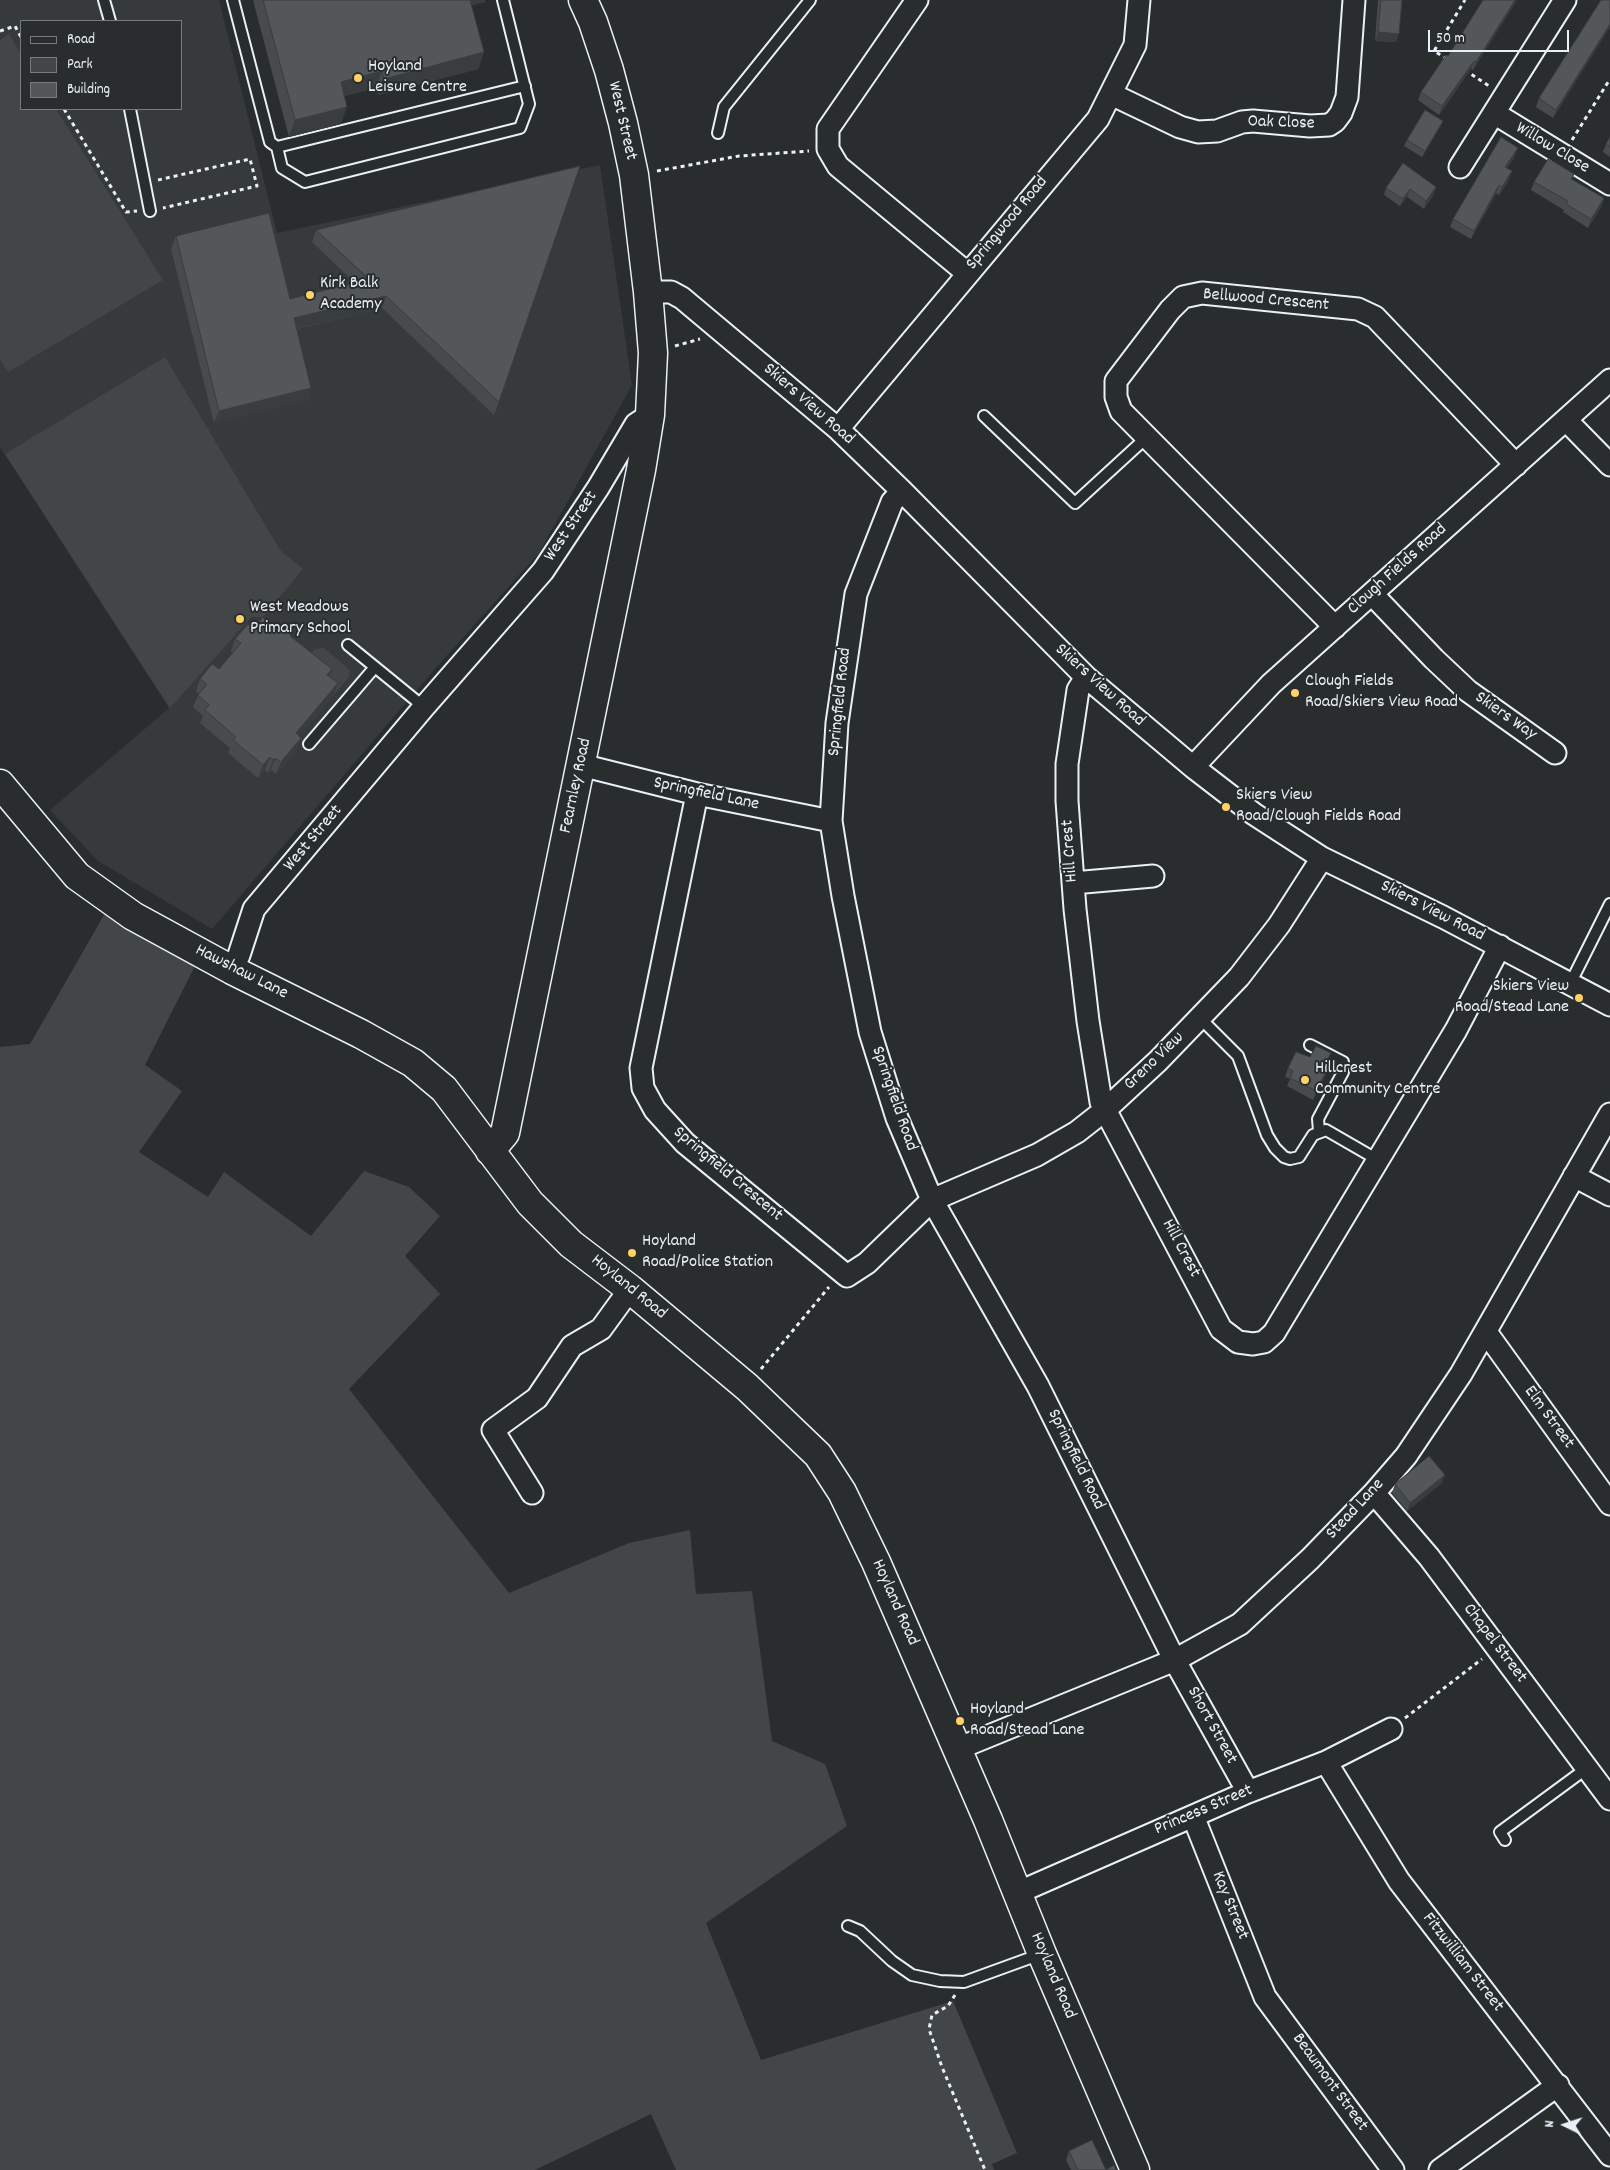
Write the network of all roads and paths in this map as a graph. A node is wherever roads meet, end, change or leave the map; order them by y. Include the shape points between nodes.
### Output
1 (104, 0) edge
2 (233, 0) edge
3 (503, 0) edge
4 (583, 0) edge
5 (810, 0) edge
6 (917, 0) edge
7 (1139, 0) edge
8 (1354, 0) edge
9 (1465, 0) edge
10 (1565, 0) edge
11 (110, 20) edge
12 (0, 31) edge
13 (20, 35) edge
14 (1450, 61) edge
15 (1457, 66) edge
16 (1610, 79) edge
17 (525, 86) junction
18 (1111, 94) junction
19 (1505, 95) junction
20 (65, 110) edge
21 (130, 110) edge
22 (1494, 113) junction
23 (718, 133) dead end
24 (277, 147) junction
25 (828, 150) junction
26 (1562, 155) junction
27 (1460, 167) dead end
28 (634, 175) junction
29 (145, 183) junction
30 (1610, 184) edge
31 (150, 211) junction
32 (967, 273) junction
33 (648, 292) junction
34 (722, 332) junction
35 (653, 353) junction
36 (1610, 380) edge
37 (650, 415) junction
38 (984, 416) dead end
39 (1566, 420) junction
40 (838, 429) junction
41 (1147, 437) junction
42 (1516, 465) junction
43 (1610, 465) edge
44 (902, 491) junction
45 (1372, 594) junction
46 (1335, 627) junction
47 (348, 645) dead end
48 (375, 667) junction
49 (1086, 677) junction
50 (424, 707) junction
51 (308, 744) dead end
52 (1555, 753) dead end
53 (581, 765) junction
54 (1193, 766) junction
55 (0, 784) edge
56 (696, 794) junction
57 (831, 822) junction
58 (1322, 858) junction
59 (1153, 876) dead end
60 (1073, 883) junction
61 (1610, 904) edge
62 (1500, 946) junction
63 (232, 970) junction
64 (1570, 984) junction
65 (1610, 1005) edge
66 (1200, 1018) junction
67 (1310, 1045) dead end
68 (1105, 1110) junction
69 (1610, 1114) edge
70 (1319, 1131) junction
71 (490, 1151) junction
72 (1378, 1160) junction
73 (1574, 1176) junction
74 (1610, 1195) edge
75 (932, 1200) junction
76 (842, 1272) junction
77 (630, 1289) junction
78 (1486, 1332) junction
79 (747, 1387) junction
80 (532, 1493) dead end
81 (1374, 1493) junction
82 (1610, 1504) edge
83 (1483, 1659) dead end
84 (1175, 1660) junction
85 (1391, 1729) joint
86 (957, 1749) junction
87 (1326, 1762) junction
88 (1601, 1781) edge
89 (1248, 1792) junction
90 (1193, 1816) junction
91 (1505, 1840) dead end
92 (1017, 1893) junction
93 (848, 1926) dead end
94 (1042, 1954) junction
95 (964, 1982) junction
96 (1265, 1996) joint
97 (1558, 2085) junction
98 (1607, 2144) edge
99 (985, 2170) edge
100 (1135, 2170) edge
101 (1393, 2170) edge
102 (1440, 2170) edge

1 - 11 lane
2 - 24 lane via 270,142
3 - 17 lane
4 - 28 main road, West Street via 609,70
5 - 23 lane via 724,107
6 - 25 street via 828,129
7 - 18 street, Springwood Road via 1135,45
8 - 18 street, Oak Close via 1347,97 1341,113 1329,125 1253,121 1216,131 1198,132 1180,127
9 - 14 path via 1434,51
10 - 19 street
12 - 13 path via 15,26
15 - 19 path
16 - 26 path
17 - 24 lane
17 - 24 lane via 529,104 520,128 305,182 282,168
18 - 32 street, Springwood Road via 1098,119
19 - 22 street
20 - 31 path via 126,212
21 - 29 lane
22 - 26 street, Willow Close
22 - 27 street
25 - 28 path via 739,156
25 - 32 street via 838,166
26 - 30 street, Willow Close
28 - 33 main road, West Street
29 - 31 lane
29 - 31 path via 250,159 257,186
32 - 40 street, Springwood Road
33 - 34 street, Skiers View Road via 671,292
33 - 35 main road, West Street
34 - 35 path
34 - 40 street, Skiers View Road
35 - 37 main road, West Street
36 - 39 street, Clough Fields Road
37 - 50 street, West Street via 636,424 543,571
37 - 53 main road, Fearnley Road
38 - 41 lane via 1075,504
39 - 42 street, Clough Fields Road
39 - 43 street
40 - 44 street, Skiers View Road
41 - 42 street, Bellwood Crescent via 1121,411 1116,397 1116,381 1170,310 1183,298 1202,293 1358,309 1376,317
41 - 46 street, Bellwood Crescent
42 - 45 street, Clough Fields Road
44 - 49 street, Skiers View Road
44 - 57 street, Springfield Road via 892,502 855,601 837,723
45 - 46 street, Clough Fields Road
45 - 52 street, Skiers Way via 1468,691
46 - 54 street, Clough Fields Road via 1271,684
47 - 48 lane
48 - 50 lane
48 - 51 lane
49 - 54 street, Skiers View Road
49 - 60 street, Hill Crest via 1078,690 1066,764
50 - 63 street, West Street via 254,909
53 - 56 street, Springfield Lane
53 - 71 main road, Fearnley Road via 505,1133
54 - 58 street, Skiers View Road via 1254,814
55 - 63 main road, Hawshaw Lane via 77,876 133,916
56 - 57 street, Springfield Lane
56 - 76 street, Springfield Crescent via 641,1068 643,1088 655,1110 685,1143
57 - 75 street, Springfield Road via 842,896 870,1032 896,1118
58 - 62 street, Skiers View Road
58 - 66 street, Greno View via 1279,925 1239,977
59 - 60 street
60 - 68 street, Hill Crest via 1088,1021
61 - 64 lane
62 - 64 street, Skiers View Road
62 - 72 street, Hill Crest via 1456,1030
63 - 71 main road, Hawshaw Lane via 413,1063 444,1089
64 - 65 street, Skiers View Road
66 - 68 street, Greno View
66 - 70 lane via 1238,1056 1255,1107 1275,1148 1290,1159 1299,1157
67 - 70 lane via 1343,1062 1343,1072 1318,1119
68 - 72 street, Hill Crest via 1221,1329 1238,1342 1264,1342 1274,1333
68 - 75 street, Greno View via 1077,1132 1037,1155
69 - 73 street, Stead Lane
70 - 72 lane via 1326,1130
71 - 77 main road, Hoyland Road via 530,1203 571,1244
73 - 74 street
73 - 78 street, Stead Lane
75 - 76 street via 857,1271 847,1276
75 - 84 street, Springfield Road via 1038,1386
76 - 79 path
77 - 79 main road, Hoyland Road
77 - 80 street via 601,1329 572,1346 537,1398 493,1430
78 - 81 street, Stead Lane via 1406,1456
78 - 82 street, Elm Street
79 - 86 main road, Hoyland Road via 818,1455 842,1492
81 - 84 street, Stead Lane via 1240,1624
81 - 88 street, Chapel Street via 1429,1557
83 - 85 path
84 - 86 street, Stead Lane
84 - 89 street, Short Street
85 - 87 street, Princess Street
86 - 92 main road, Hoyland Road
87 - 89 street, Princess Street
87 - 97 street, Fitzwilliam Street via 1399,1881
88 - 91 lane via 1500,1832
89 - 90 street, Princess Street
90 - 92 street, Princess Street
90 - 96 street, Kay Street
92 - 94 main road, Hoyland Road
93 - 95 lane via 860,1932 912,1975
94 - 95 lane
94 - 100 main road, Hoyland Road
95 - 99 path via 948,2006 932,2015 929,2028
96 - 101 street, Beaumont Street
97 - 98 street, Fitzwilliam Street
97 - 102 street

